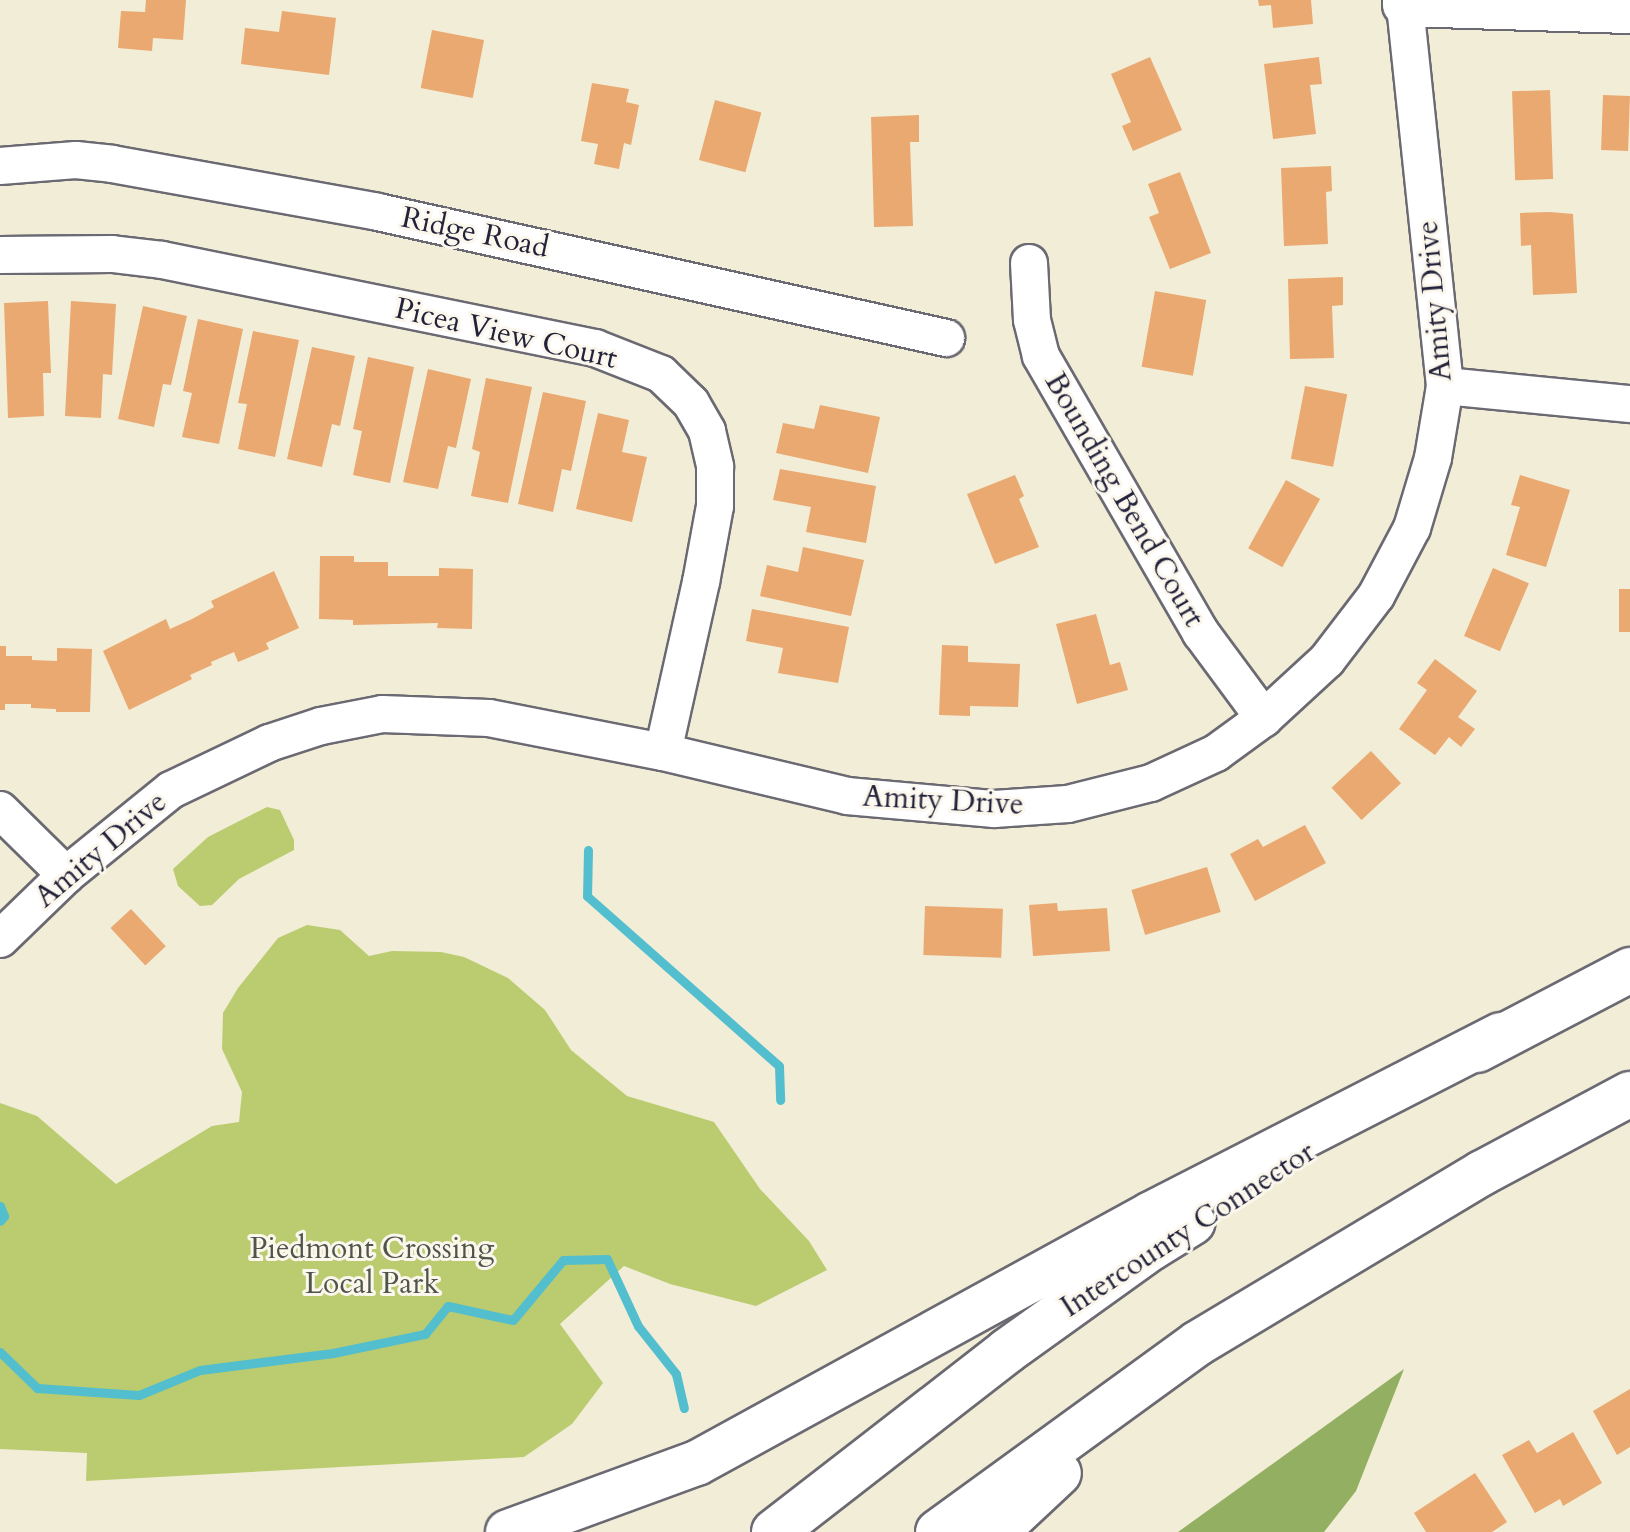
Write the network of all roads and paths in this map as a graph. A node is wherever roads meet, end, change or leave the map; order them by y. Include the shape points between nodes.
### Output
1 (1405, 2) edge
2 (1630, 11) edge
3 (0, 166) edge
4 (0, 255) edge
5 (1029, 263) dead end
6 (946, 338) dead end
7 (1445, 386) junction
8 (1630, 404) edge
9 (1264, 718) junction
10 (663, 752) junction
11 (0, 810) edge
12 (66, 875) junction
13 (0, 939) edge
14 (1630, 970) edge
15 (1501, 1035) junction
16 (1630, 1094) edge
17 (1198, 1343) junction
18 (508, 1532) edge
19 (774, 1532) edge
20 (938, 1532) edge
21 (996, 1532) edge

1 - 2 main road
1 - 7 street, Amity Drive
3 - 6 street, Ridge Road via 76,160 112,164 378,212
4 - 10 street, Picea View Court via 112,254 162,260 595,348 661,374 691,403 707,431 715,467 715,506
5 - 9 street, Bounding Bend Court via 1032,320 1047,368 1201,633
7 - 8 street
7 - 9 street, Amity Drive via 1433,458 1412,528 1376,596 1327,660
9 - 10 street, Amity Drive via 1216,753 1151,783 1068,804 994,809 847,796
10 - 12 street, Amity Drive via 489,718 382,714 321,726 269,743 171,790
11 - 12 street
12 - 13 street, Amity Drive
14 - 15 main road, Intercounty Connector
15 - 18 main road via 1151,1214 697,1463
15 - 19 main road, Intercounty Connector via 1151,1248 1007,1351
16 - 17 main road via 1482,1173
17 - 20 main road
17 - 21 main road

